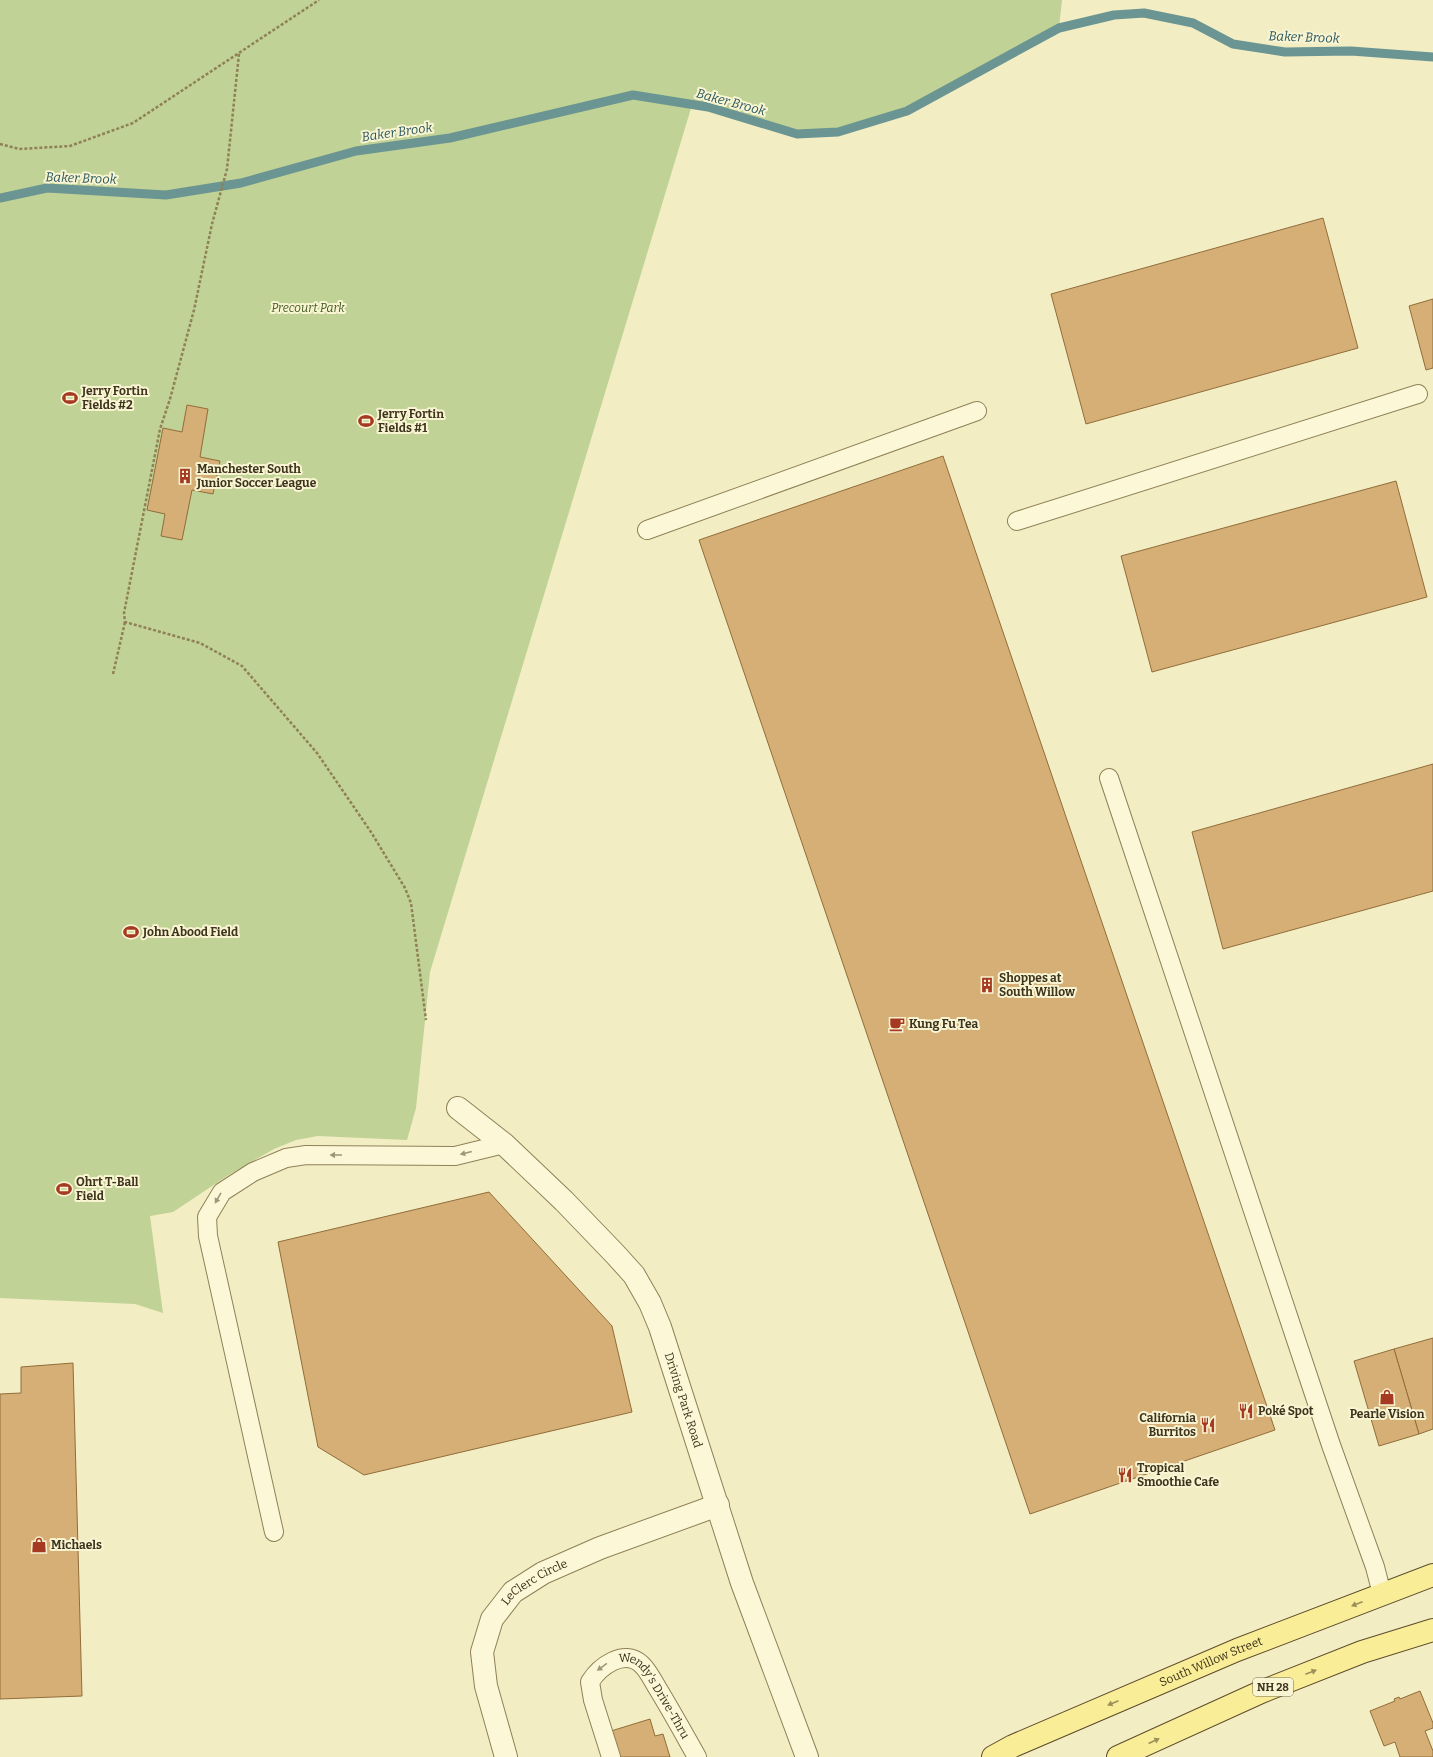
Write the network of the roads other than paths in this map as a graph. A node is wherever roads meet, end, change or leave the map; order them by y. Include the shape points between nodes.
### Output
1 (1418, 394) dead end
2 (977, 411) dead end
3 (1017, 521) dead end
4 (647, 530) dead end
5 (1109, 778) dead end
6 (458, 1108) dead end
7 (504, 1144) junction
8 (718, 1505) junction
9 (274, 1532) dead end
10 (1433, 1575) edge
11 (1382, 1594) junction
12 (1433, 1630) edge
13 (506, 1757) edge
14 (611, 1757) edge
15 (697, 1757) edge
16 (807, 1757) edge
17 (993, 1757) edge
18 (1118, 1757) edge

1 - 3 lane
2 - 4 lane
5 - 11 lane
6 - 7 street, Driving Park Road
7 - 8 street, Driving Park Road via 564,1201 634,1275 660,1327
7 -> 9 lane via 455,1156 306,1155 286,1158 253,1172 222,1192 207,1217 208,1236
8 - 13 street, LeClerc Circle via 600,1548 543,1573 513,1592 492,1619 482,1652 486,1686
8 - 16 street, Driving Park Road via 742,1583
10 - 11 main road, South Willow Street
11 -> 17 main road, South Willow Street via 1237,1650 1013,1746
18 -> 12 main road, NH 28 via 1261,1692 1362,1652
15 -> 14 lane, Wendy's Drive-Thru via 645,1668 634,1660 625,1658 602,1666 590,1682

